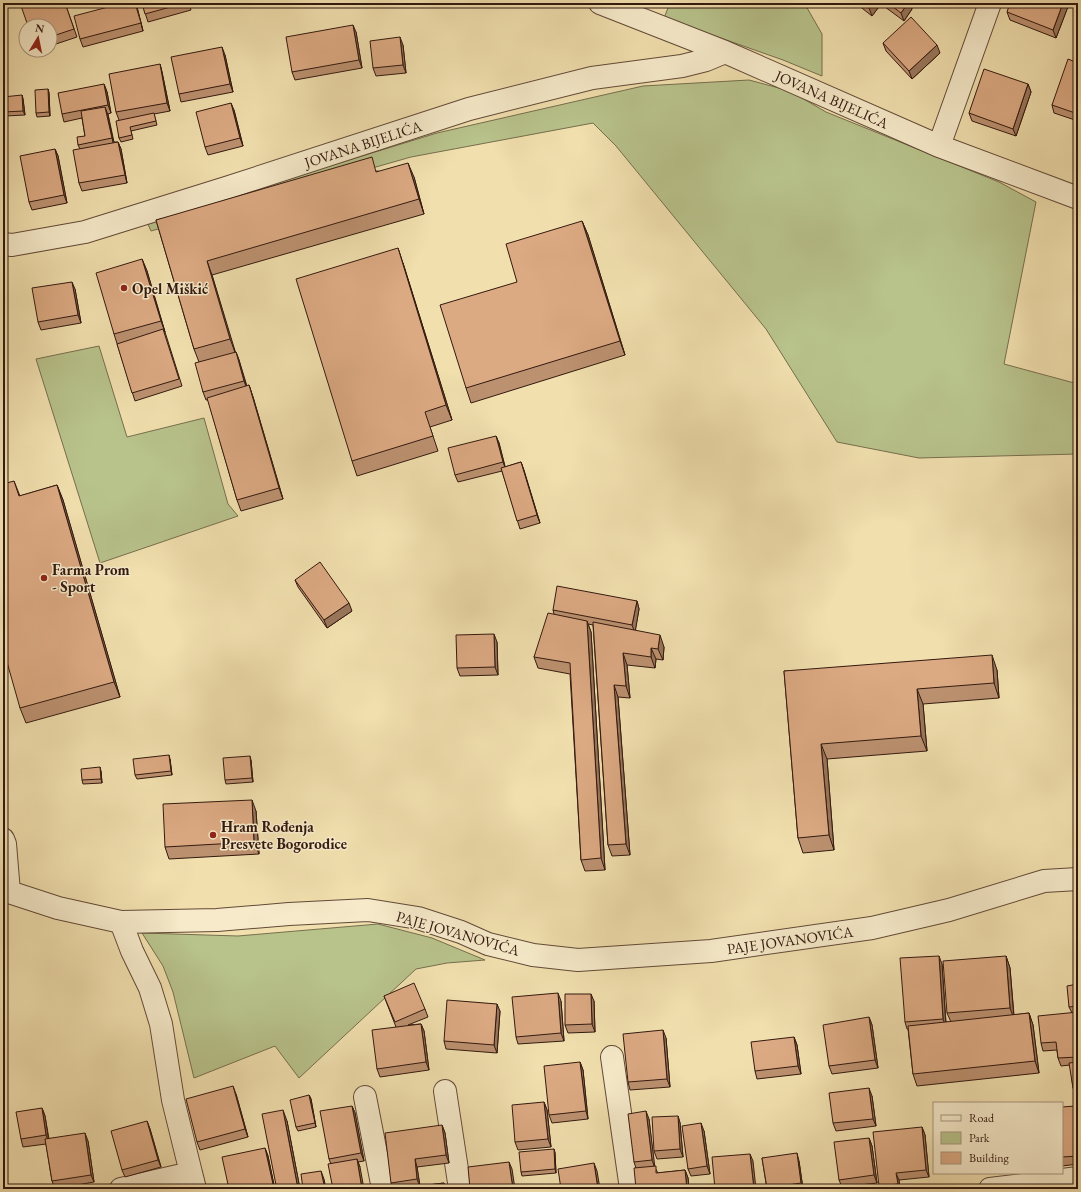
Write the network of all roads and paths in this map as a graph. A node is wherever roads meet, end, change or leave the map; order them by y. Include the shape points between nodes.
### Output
1 (600, 3) edge
2 (990, 3) edge
3 (724, 52) junction
4 (939, 146) junction
5 (1078, 198) edge
6 (3, 244) edge
7 (3, 838) edge
8 (1078, 879) edge
9 (6, 891) edge
10 (121, 922) junction
11 (612, 1057) dead end
12 (445, 1091) dead end
13 (365, 1097) dead end
14 (1078, 1178) edge
15 (193, 1181) edge
16 (122, 1189) edge
17 (383, 1189) edge
18 (460, 1189) edge
19 (631, 1189) edge
20 (990, 1189) edge

1 - 3 street, JOVANA BIJELIĆA
2 - 4 street
3 - 4 street, JOVANA BIJELIĆA
3 - 6 street, JOVANA BIJELIĆA via 682,66 592,78 469,109 85,232 12,245
4 - 5 street, JOVANA BIJELIĆA
7 - 9 street, PAJE JOVANOVIĆA
8 - 10 street, PAJE JOVANOVIĆA via 1044,882 949,910 872,928 711,951 578,960 533,955 488,944 418,918 368,910 217,920
9 - 10 street, PAJE JOVANOVIĆA via 58,908
10 - 15 street via 150,988 159,1017 173,1100
11 - 19 street
12 - 18 street
13 - 17 street
14 - 20 street
15 - 16 street

